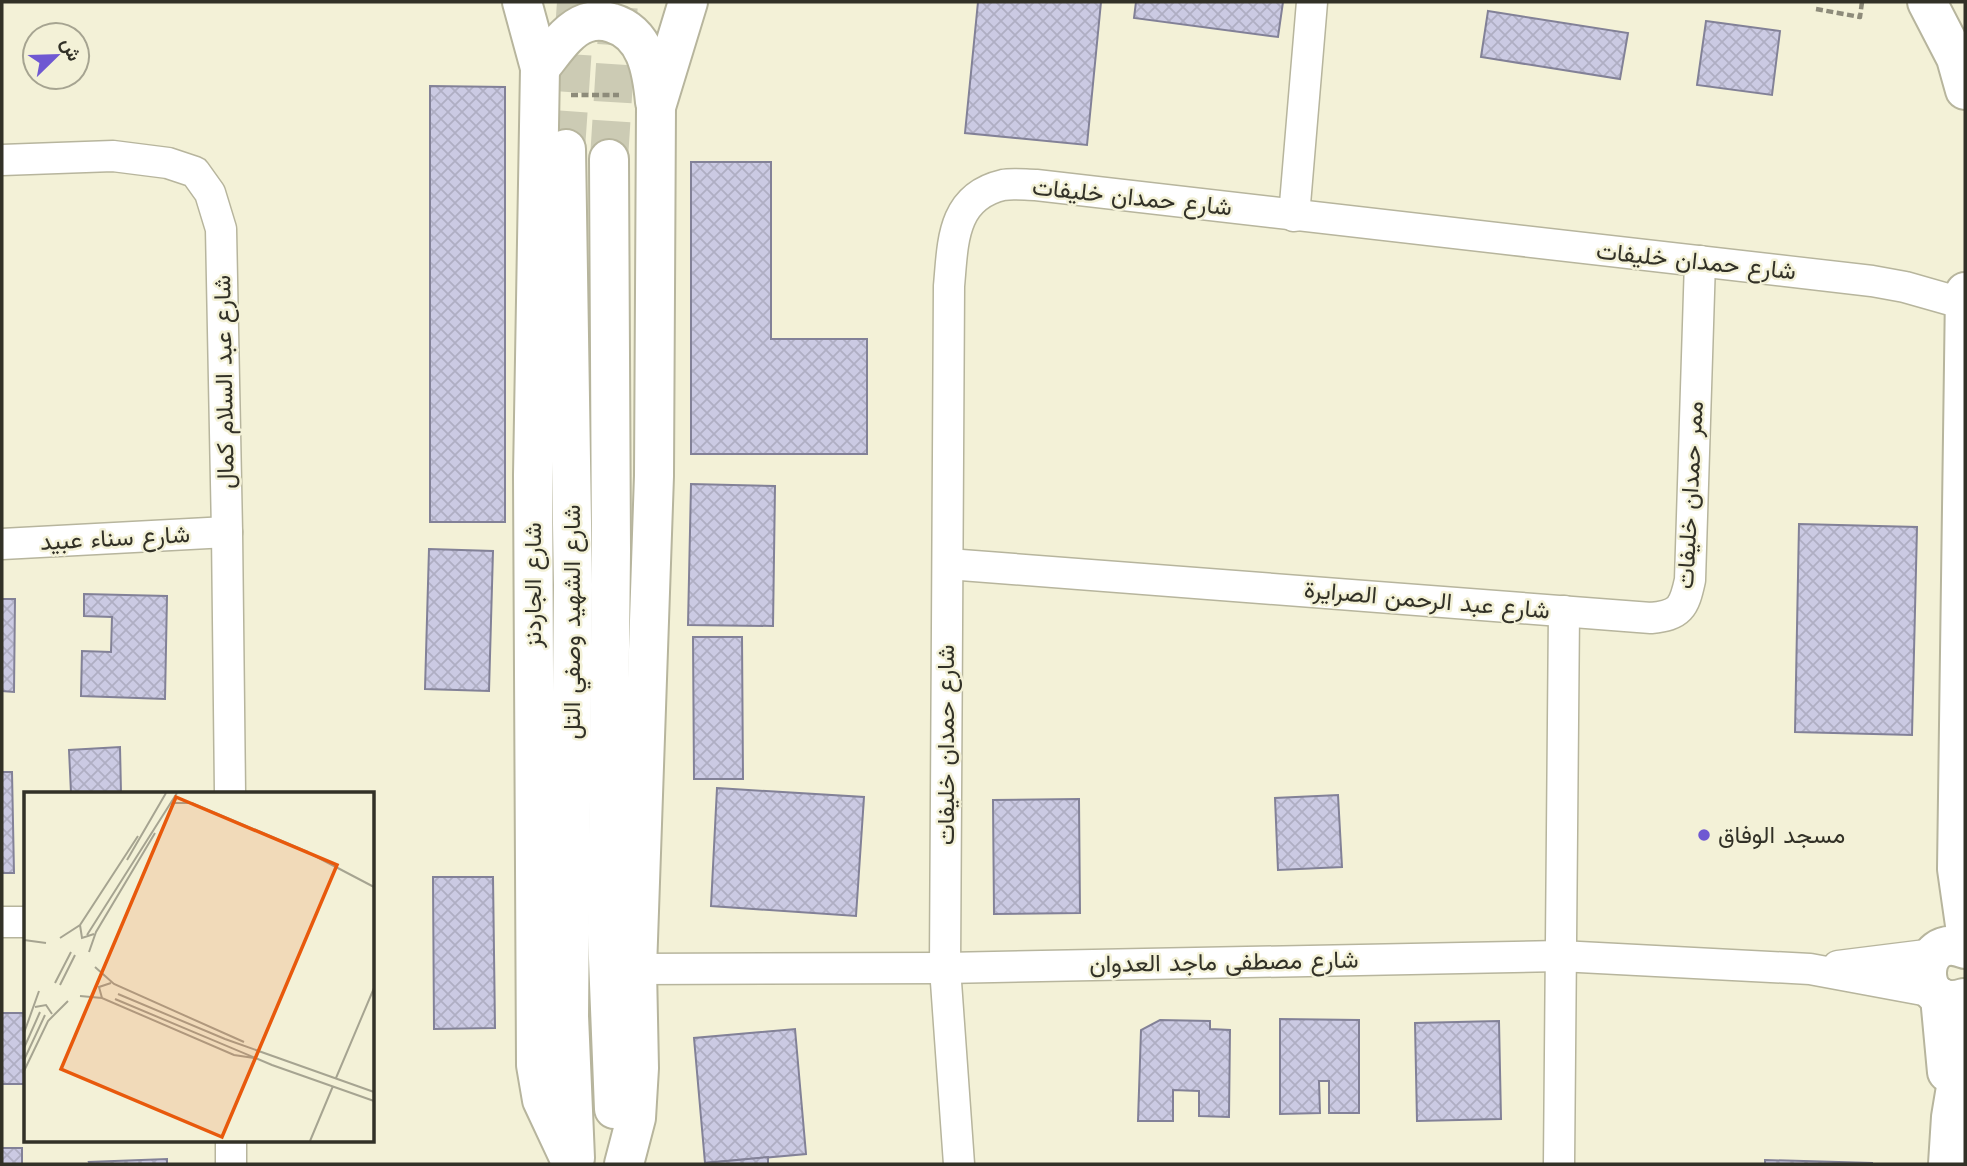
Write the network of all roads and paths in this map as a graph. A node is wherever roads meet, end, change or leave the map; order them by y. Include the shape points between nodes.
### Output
1 (522, 2) edge
2 (688, 2) edge
3 (1312, 2) edge
4 (1862, 2) edge
5 (1927, 2) edge
6 (1816, 9) dead end
7 (540, 81) junction
8 (1965, 90) edge
9 (655, 101) junction
10 (566, 149) tunnel mouth
11 (609, 159) tunnel mouth
12 (2, 160) edge
13 (1294, 216) junction
14 (1700, 261) junction
15 (1965, 292) edge
16 (1965, 304) edge
17 (227, 532) junction
18 (2, 544) edge
19 (948, 564) junction
20 (1564, 611) junction
21 (1963, 631) edge
22 (230, 792) edge
23 (2, 922) edge
24 (24, 922) edge
25 (1951, 944) edge
26 (1560, 956) junction
27 (945, 968) junction
28 (637, 969) junction
29 (1810, 969) junction
30 (1946, 996) edge
31 (1965, 1033) edge
32 (573, 1094) joint
33 (1951, 1117) junction
34 (231, 1142) edge
35 (231, 1164) edge
36 (574, 1164) edge
37 (617, 1164) edge
38 (624, 1164) edge
39 (959, 1164) edge
40 (1559, 1164) edge
41 (1948, 1164) edge

1 - 7 street, شارع الجاردنز
2 - 9 street
3 - 13 street
4 - 6 path via 1860,17
5 - 8 street via 1956,58
7 - 9 path
7 - 9 street via 568,35 585,23 602,20 626,27 640,43 651,70
7 - 36 street, شارع الجاردنز via 533,475 535,1039 542,1100
9 - 28 street via 654,476
10 - 32 street, شارع الشهيد وصفي التل via 573,584 569,1016
11 - 37 street, شارع الشهيد وصفي التل via 607,933
12 - 17 street, شارع عبد السلام كمال via 113,156 168,163 195,172 210,193 221,229
13 - 14 street, شارع حمدان خليفات
13 - 19 street, شارع حمدان خليفات via 1036,184 1004,185 978,196 962,212 954,234 949,286
14 - 16 street, شارع حمدان خليفات via 1872,281
14 - 20 street, ممر حمدان خليفات via 1686,597 1680,610 1667,617
15 - 16 street
16 - 21 street
17 - 18 street, شارع سناء عبيد
17 - 22 street, شارع عبد السلام كمال
19 - 20 street, شارع عبد الرحمن الصرايرة
19 - 27 street, شارع حمدان خليفات
20 - 26 street, شارع عبد الرحمن الصرايرة
21 - 25 street
23 - 24 street
25 - 29 street, شارع مصطفى ماجد العدوان
25 - 30 street via 1926,969 1928,985
26 - 27 street, شارع مصطفى ماجد العدوان
26 - 29 street, شارع مصطفى ماجد العدوان
26 - 40 street, شارع عبد الرحمن الصرايرة
27 - 28 street, شارع مصطفى ماجد العدوان
27 - 39 street, شارع حمدان خليفات
28 - 38 street via 636,1118
29 - 30 street, شارع مصطفى ماجد العدوان
30 - 33 street
31 - 33 street
32 - 36 street, شارع الجاردنز
33 - 41 street
34 - 35 street

